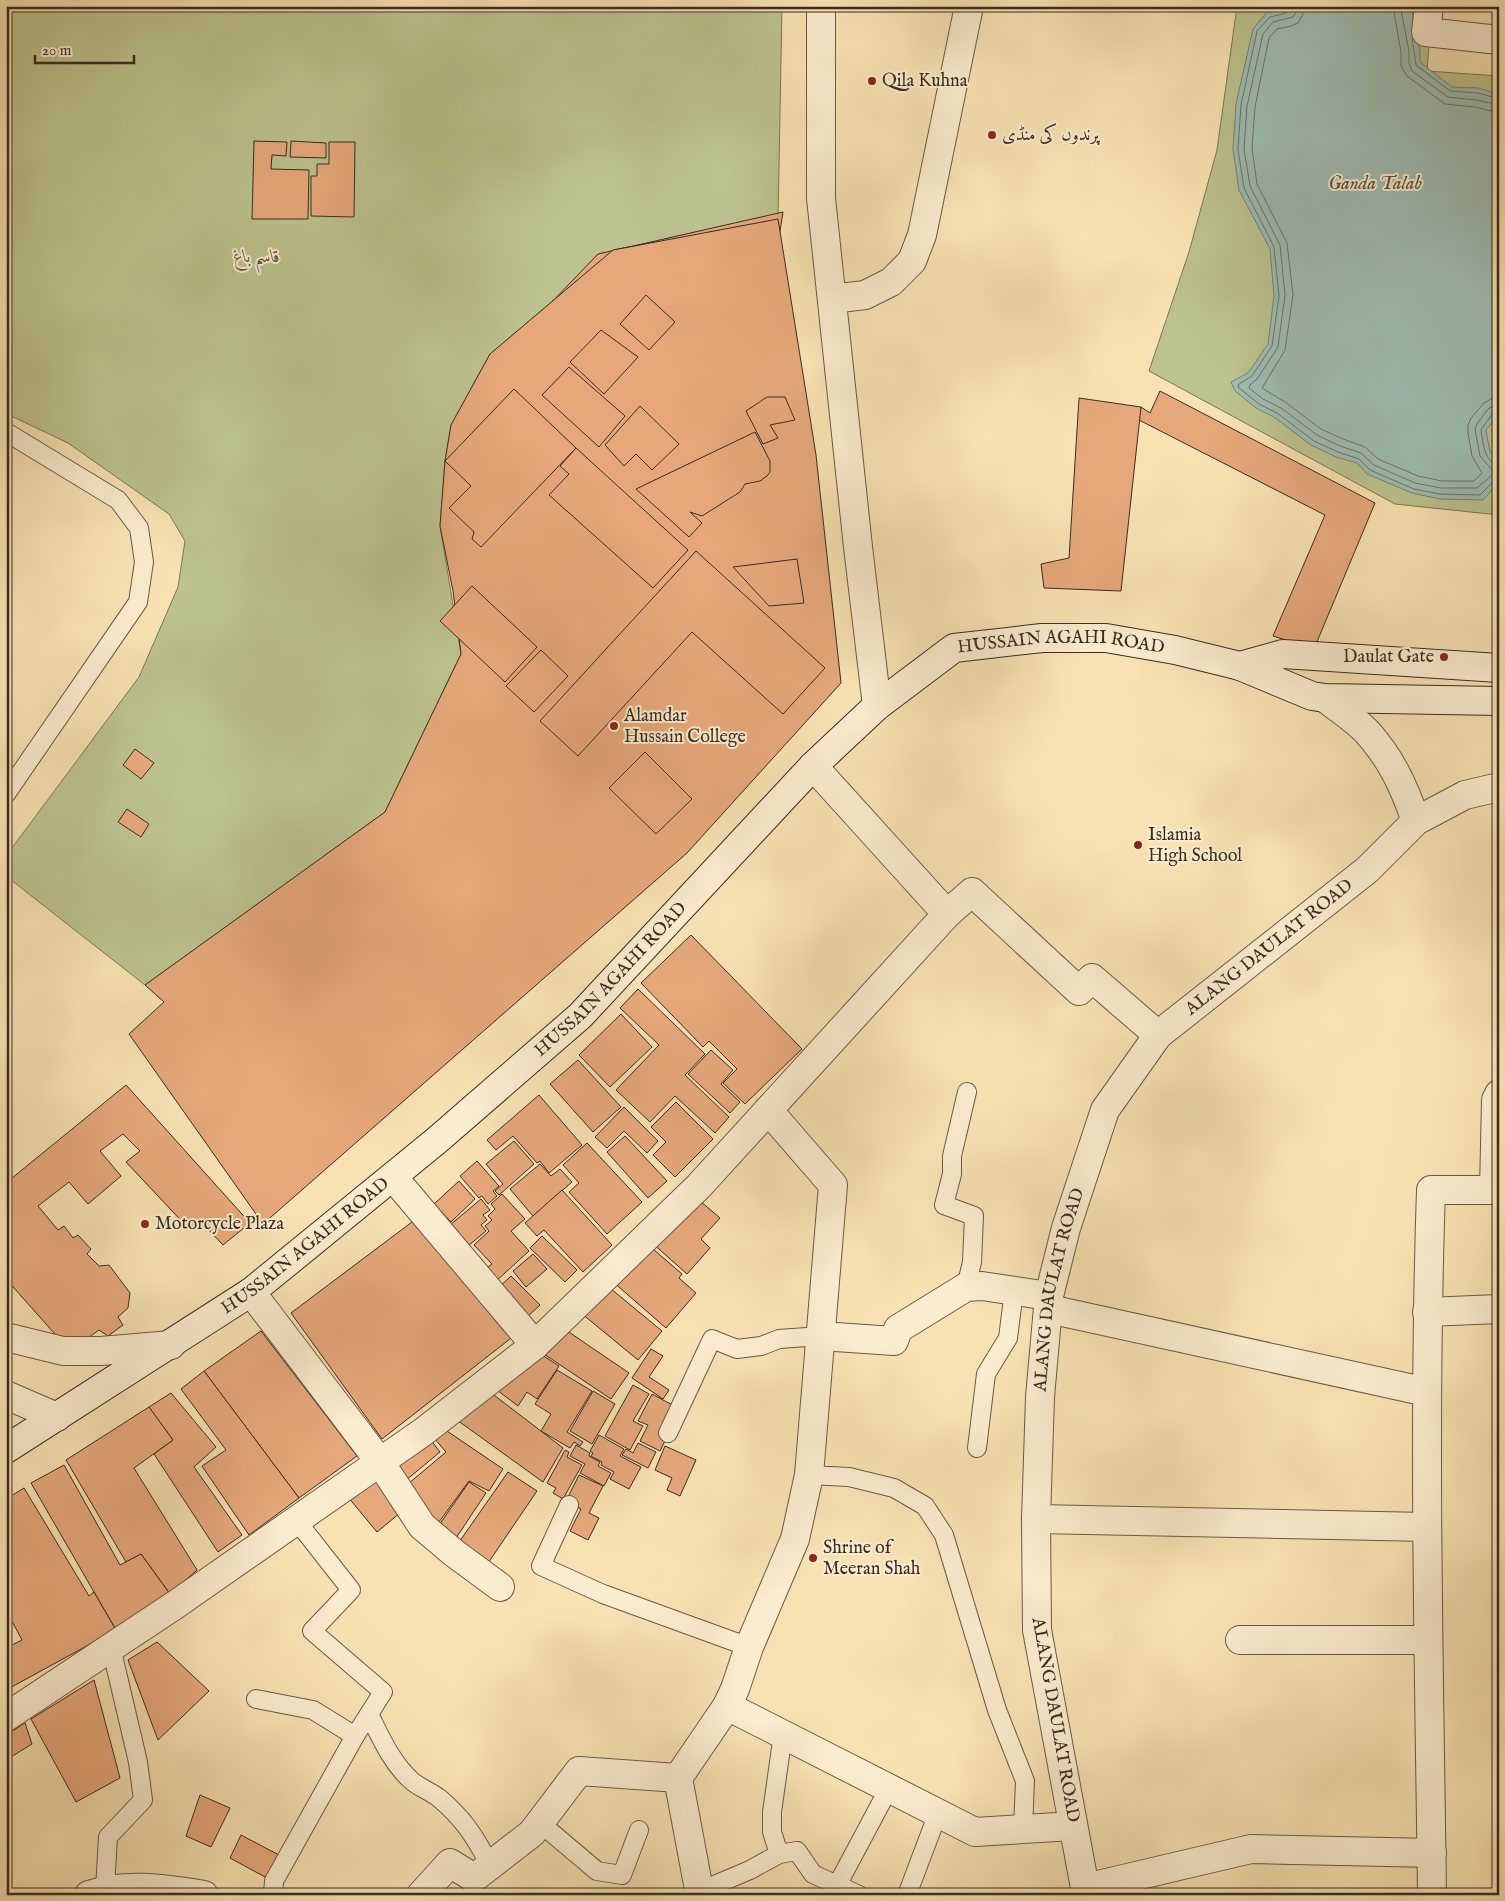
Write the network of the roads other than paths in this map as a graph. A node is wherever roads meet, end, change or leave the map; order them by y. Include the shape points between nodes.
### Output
1 (821, 6) edge
2 (969, 6) edge
3 (1429, 6) edge
4 (1499, 40) edge
5 (832, 299) junction
6 (6, 432) edge
7 (1240, 666) junction
8 (1499, 668) edge
9 (1326, 698) junction
10 (1499, 701) edge
11 (877, 706) junction
12 (813, 766) junction
13 (1499, 787) edge
14 (6, 794) edge
15 (1416, 821) junction
16 (947, 914) junction
17 (1158, 1035) junction
18 (967, 1092) dead end
19 (1499, 1094) edge
20 (768, 1110) junction
21 (392, 1177) junction
22 (966, 1287) junction
23 (1014, 1290) junction
24 (251, 1292) junction
25 (1049, 1302) junction
26 (1499, 1309) edge
27 (1427, 1312) junction
28 (821, 1336) junction
29 (6, 1337) edge
30 (171, 1344) junction
31 (534, 1345) junction
32 (1427, 1392) junction
33 (6, 1395) edge
34 (57, 1417) junction
35 (668, 1433) dead end
36 (977, 1448) dead end
37 (6, 1449) edge
38 (380, 1462) junction
39 (810, 1475) junction
40 (570, 1505) dead end
41 (1036, 1519) junction
42 (296, 1520) junction
43 (1427, 1527) junction
44 (500, 1587) dead end
45 (1240, 1640) dead end
46 (1428, 1640) junction
47 (111, 1647) junction
48 (749, 1648) junction
49 (256, 1700) dead end
50 (726, 1706) junction
51 (368, 1714) junction
52 (6, 1717) edge
53 (783, 1734) junction
54 (355, 1736) junction
55 (678, 1778) junction
56 (889, 1788) junction
57 (938, 1813) junction
58 (539, 1822) junction
59 (1073, 1826) junction
60 (1023, 1829) junction
61 (639, 1830) dead end
62 (1432, 1852) junction
63 (779, 1854) junction
64 (490, 1865) junction
65 (834, 1890) edge
66 (1086, 1891) edge
67 (97, 1892) edge
68 (700, 1893) edge
69 (204, 1895) edge
70 (273, 1895) edge
71 (420, 1895) edge
72 (859, 1895) edge
73 (907, 1895) edge
74 (1432, 1895) edge

1 - 5 street via 821,198
2 - 5 street via 922,235 912,261 891,282 864,295
3 - 4 street via 1426,32
5 - 11 street
6 - 14 lane via 118,500 139,528 144,562 138,602
7 - 8 street, HUSSAIN AGAHI ROAD via 1283,654
7 - 9 street, HUSSAIN AGAHI ROAD via 1312,696
7 - 11 street, HUSSAIN AGAHI ROAD via 1176,650 1106,638 1042,638 954,648
9 - 10 street, HUSSAIN AGAHI ROAD
9 - 15 street via 1367,731 1388,758 1405,789
11 - 12 street, HUSSAIN AGAHI ROAD
12 - 16 street
12 - 21 street, HUSSAIN AGAHI ROAD via 580,1016
13 - 15 street, ALANG DAULAT ROAD via 1465,795
15 - 17 street, ALANG DAULAT ROAD via 1367,870
16 - 17 street via 972,892 1079,991 1092,978
16 - 20 street
17 - 25 street, ALANG DAULAT ROAD via 1105,1110 1066,1228
18 - 22 lane via 944,1205 974,1216 972,1262
19 - 27 street via 1496,1100 1494,1190 1431,1190
20 - 28 street via 833,1185
20 - 31 street via 699,1186
21 - 24 street, HUSSAIN AGAHI ROAD
21 - 31 street
22 - 23 street
22 - 28 street via 898,1329 894,1341
23 - 25 street
23 - 36 lane via 1008,1338 986,1374
24 - 30 street, HUSSAIN AGAHI ROAD
24 - 38 street
25 - 32 street
25 - 41 street, ALANG DAULAT ROAD via 1040,1397
26 - 27 street
27 - 32 street
28 - 35 lane via 779,1339 761,1346 737,1349 712,1339
28 - 39 street
29 - 30 street via 63,1351
30 - 34 street, HUSSAIN AGAHI ROAD
31 - 38 street
32 - 43 street
33 - 34 street
34 - 37 street, HUSSAIN AGAHI ROAD
38 - 42 street
38 - 44 street via 422,1526
39 - 48 street via 795,1539
39 - 60 lane via 850,1477 894,1488 925,1506 944,1535 997,1710 1025,1781
40 - 48 lane via 541,1566 603,1594
41 - 43 street
41 - 59 street, ALANG DAULAT ROAD via 1037,1630
42 - 47 street
42 - 51 lane via 351,1590 312,1631 383,1692
43 - 46 street
45 - 46 street
46 - 62 street
47 - 52 street
47 - 67 lane via 138,1762 143,1800 108,1837
48 - 50 street
49 - 54 lane via 313,1710
50 - 53 street
50 - 55 street
51 - 54 lane
51 - 64 lane via 391,1756 413,1782 438,1797 458,1815 472,1832
53 - 56 street
53 - 63 lane via 772,1812 772,1832
54 - 70 lane via 274,1881
55 - 58 street via 579,1771
55 - 68 street
56 - 57 street
56 - 65 lane
57 - 60 street via 975,1832
57 - 73 lane
58 - 61 lane via 597,1871 622,1875
58 - 64 street via 532,1833
59 - 60 street
59 - 66 street, ALANG DAULAT ROAD
62 - 66 street via 1251,1849
62 - 74 street
63 - 65 lane via 797,1851 813,1874
63 - 68 lane
64 - 71 street via 474,1878 450,1863
65 - 72 lane
67 - 69 street via 152,1887

